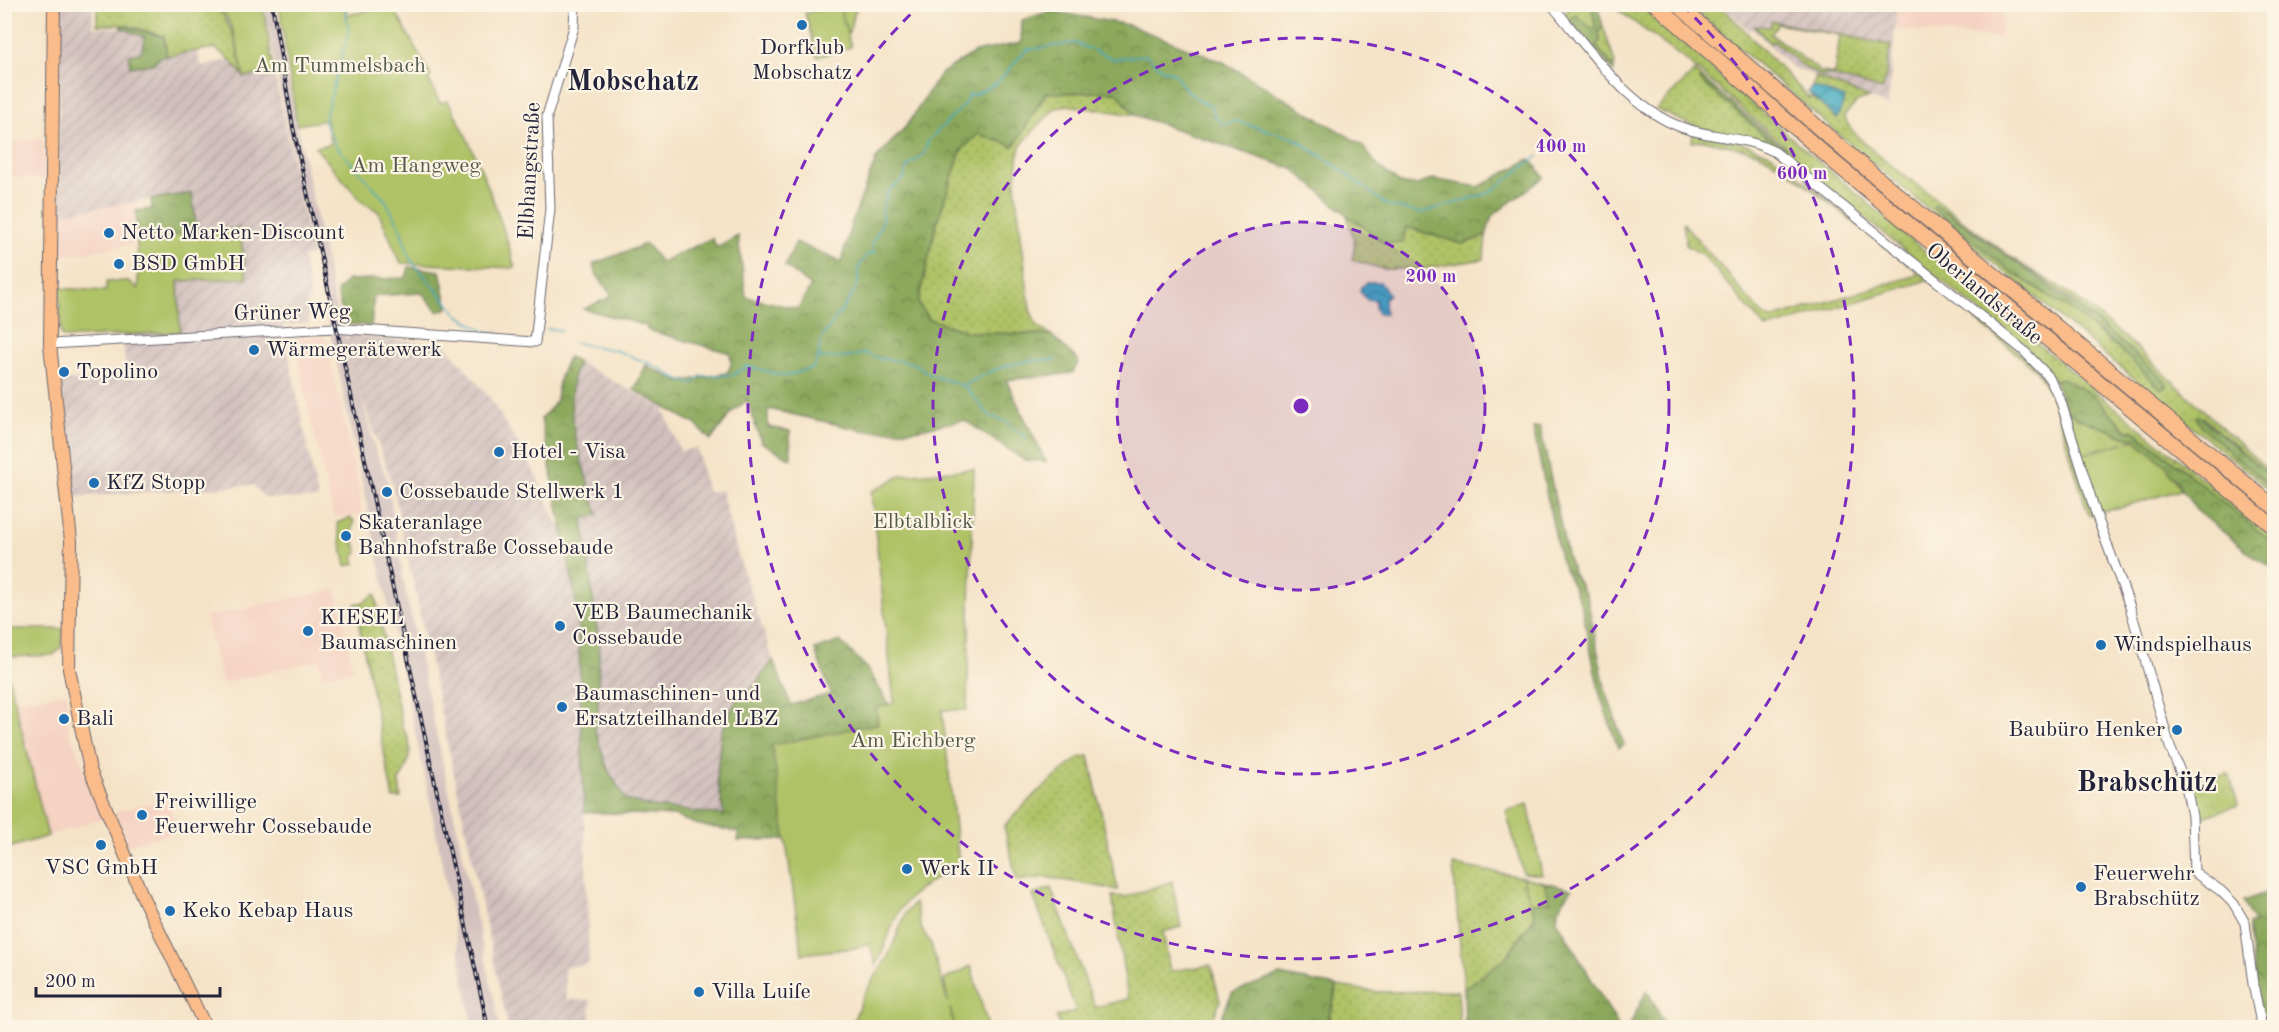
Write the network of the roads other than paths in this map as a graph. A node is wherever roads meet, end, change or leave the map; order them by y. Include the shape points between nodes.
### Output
1 (54, 4) edge
2 (575, 4) edge
3 (1551, 4) edge
4 (1655, 4) edge
5 (1677, 4) edge
6 (535, 342) joint
7 (50, 344) junction
8 (2274, 507) edge
9 (2274, 527) edge
10 (206, 1028) edge
11 (2262, 1028) edge

1 - 7 main road
2 - 6 street, Elbhangstraße via 574,27 547,116 550,209
3 - 11 street, Oberlandstraße via 1643,104 1679,126 1735,137 1775,152 2039,365 2060,399 2184,781 2192,816 2196,876 2221,891 2245,923
4 - 9 highway via 1835,163
5 - 8 highway via 1845,151
6 - 7 street, Grüner Weg via 333,328
7 - 10 main road via 71,541 69,669 86,760 144,900

